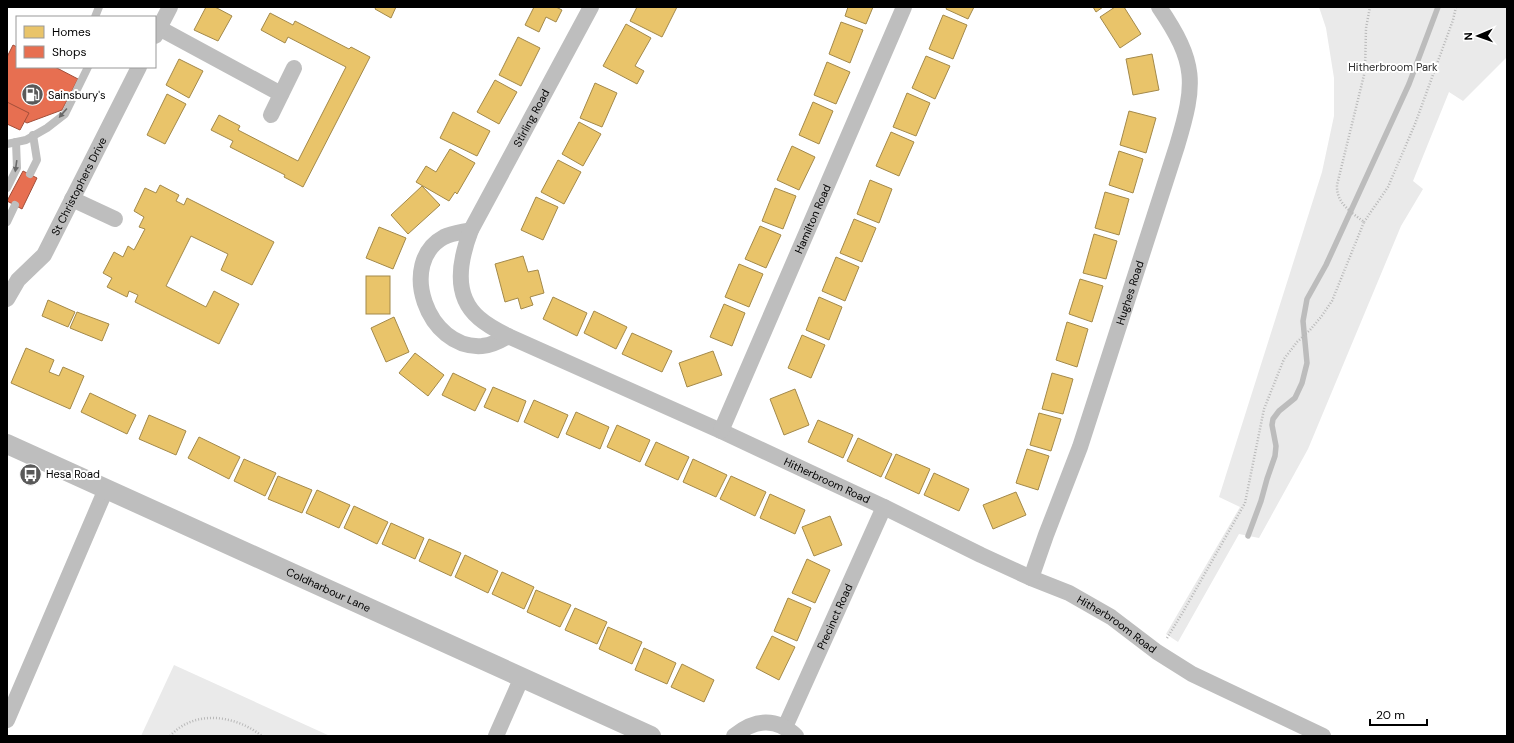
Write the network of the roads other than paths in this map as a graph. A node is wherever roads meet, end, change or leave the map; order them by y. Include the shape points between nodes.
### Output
1 (170, 7) edge
2 (591, 7) edge
3 (904, 7) edge
4 (1159, 7) edge
5 (157, 32) edge
6 (88, 68) edge
7 (139, 68) edge
8 (294, 68) dead end
9 (281, 94) junction
10 (271, 114) dead end
11 (33, 135) junction
12 (16, 142) junction
13 (7, 144) edge
14 (30, 174) dead end
15 (7, 188) edge
16 (72, 199) junction
17 (15, 205) dead end
18 (116, 219) dead end
19 (7, 222) edge
20 (471, 230) junction
21 (7, 298) edge
22 (508, 336) junction
23 (721, 431) junction
24 (7, 444) edge
25 (106, 489) junction
26 (884, 506) junction
27 (1031, 578) junction
28 (522, 677) junction
29 (7, 720) edge
30 (790, 731) edge
31 (496, 736) edge
32 (651, 736) edge
33 (734, 736) edge
34 (1322, 736) edge

1 - 5 street
2 - 20 street, Stirling Road
3 - 23 street, Hamilton Road
4 - 27 street, Hughes Road via 1173,28 1187,58 1190,79 1189,104 1080,447
5 - 9 street
6 -> 11 lane via 65,114
7 - 16 street, St Christophers Drive
8 - 9 street
9 - 10 street
11 - 12 lane
11 - 14 lane via 37,160
12 - 13 lane
12 -> 15 lane via 17,168
16 - 18 street
16 - 21 street, St Christophers Drive via 44,255 18,280
17 - 19 lane
20 - 22 street, Stirling Road via 465,244 460,273 466,302 478,318
20 - 22 street via 445,236 430,249 422,272 421,284 425,304 442,332 458,342 484,346
22 - 23 street, Hitherbroom Road
23 - 26 street, Hitherbroom Road
24 - 25 street, Coldharbour Lane
25 - 28 street, Coldharbour Lane
25 - 29 street
26 - 27 street, Hitherbroom Road
26 - 30 street, Precinct Road
27 - 34 street, Hitherbroom Road via 1069,593 1098,609 1192,674
28 - 31 street
28 - 32 street, Coldharbour Lane
30 - 33 street, Precinct Road via 776,723 765,721 747,727

